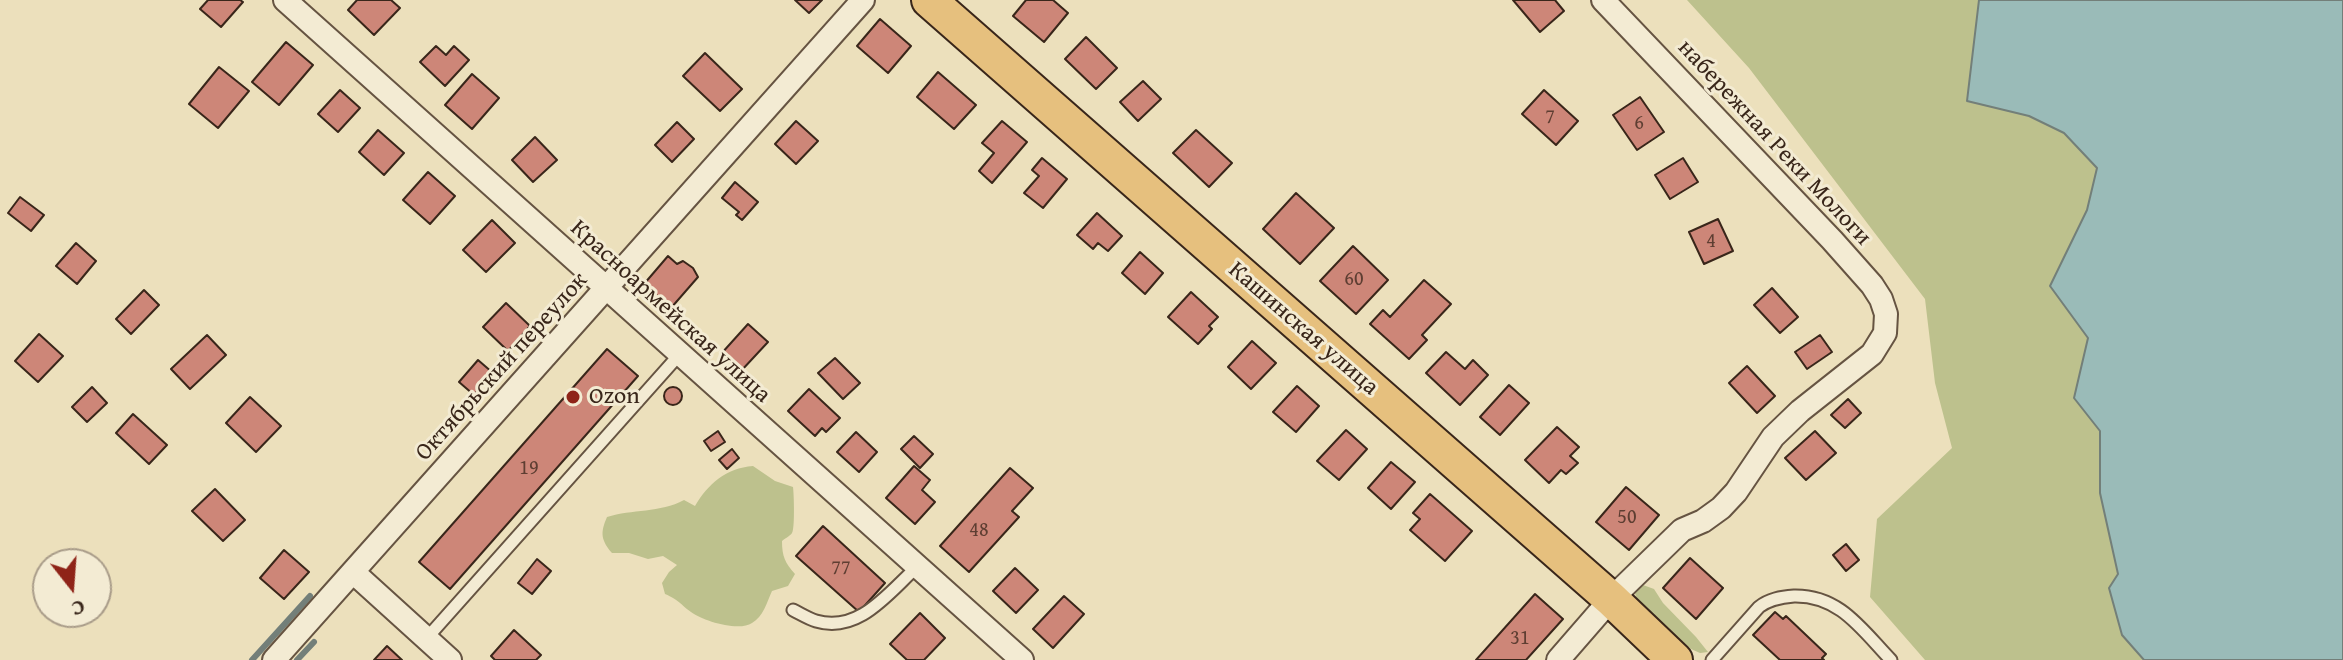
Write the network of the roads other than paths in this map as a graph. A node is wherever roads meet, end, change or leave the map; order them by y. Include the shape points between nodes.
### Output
1 (285, 0) edge
2 (863, 0) edge
3 (929, 0) edge
4 (1603, 0) edge
5 (606, 289) junction
6 (679, 355) junction
7 (917, 567) junction
8 (353, 572) junction
9 (1611, 599) junction
10 (793, 610) dead end
11 (426, 639) junction
12 (274, 660) edge
13 (450, 660) edge
14 (1022, 660) edge
15 (1558, 660) edge
16 (1675, 660) edge
17 (1712, 660) edge
18 (1891, 660) edge

1 - 5 street, Красноармейская улица
2 - 5 street, Октябрьский переулок
3 - 9 main road, Кашинская улица
4 - 9 street, набережная Реки Мологи via 1832,240 1872,285 1886,314 1885,333 1872,354 1773,437 1721,508 1682,530
5 - 6 street, Красноармейская улица
5 - 8 street, Октябрьский переулок
6 - 7 street, Красноармейская улица
6 - 11 lane
7 - 10 lane via 854,621 817,622
7 - 14 street, Красноармейская улица
8 - 11 street
8 - 12 street, Октябрьский переулок
9 - 15 street
9 - 16 main road, Кашинская улица
11 - 13 street
17 - 18 lane via 1759,607 1801,596 1833,604

